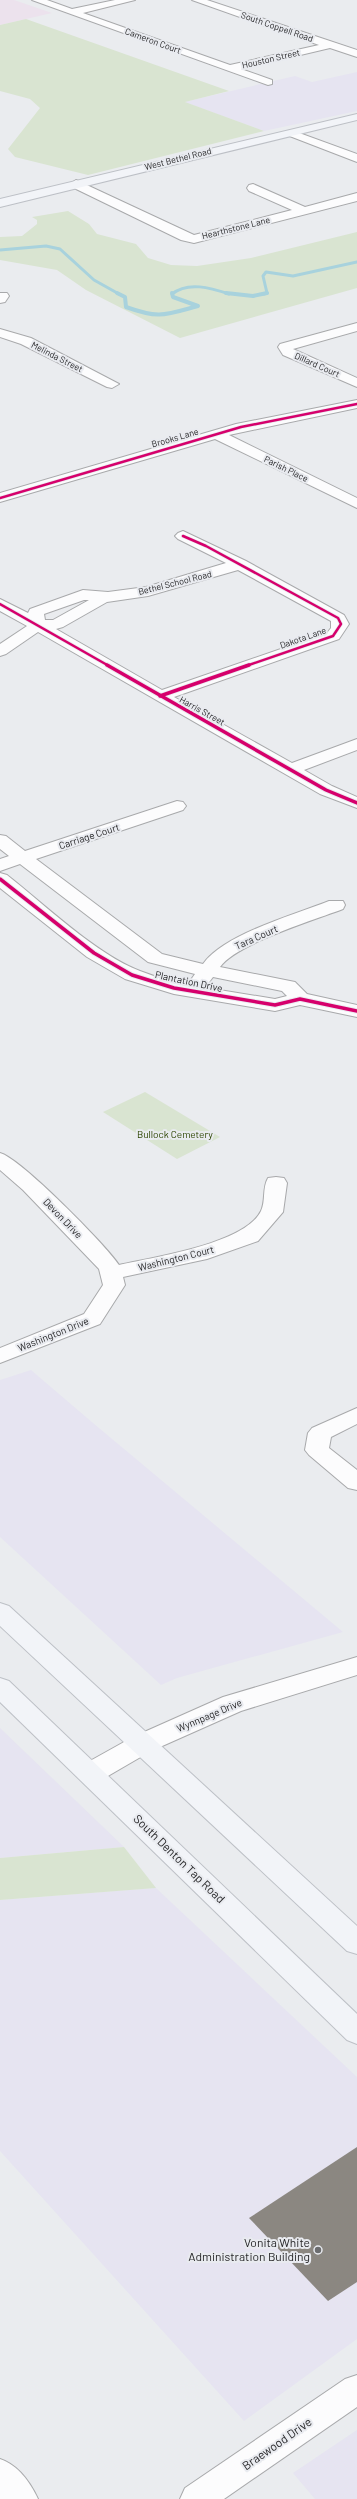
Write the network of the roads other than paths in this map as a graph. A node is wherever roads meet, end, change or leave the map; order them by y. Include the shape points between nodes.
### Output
1 (37, 0) edge
2 (130, 0) edge
3 (197, 0) edge
4 (73, 12) junction
5 (350, 40) dead end
6 (331, 45) junction
7 (357, 54) edge
8 (231, 68) junction
9 (268, 82) dead end
10 (357, 117) edge
11 (291, 133) junction
12 (357, 158) edge
13 (76, 184) junction
14 (253, 188) dead end
15 (357, 197) edge
16 (0, 203) edge
17 (305, 211) junction
18 (357, 327) edge
19 (0, 333) edge
20 (357, 382) edge
21 (112, 384) dead end
22 (357, 404) edge
23 (215, 434) junction
24 (357, 490) edge
25 (340, 495) junction
26 (0, 498) edge
27 (357, 504) edge
28 (183, 536) dead end
29 (240, 564) junction
30 (0, 604) edge
31 (37, 626) junction
32 (0, 651) edge
33 (160, 696) junction
34 (357, 744) edge
35 (290, 770) junction
36 (357, 804) edge
37 (177, 806) dead end
38 (0, 840) edge
39 (22, 858) junction
40 (0, 865) edge
41 (0, 879) edge
42 (336, 905) dead end
43 (206, 970) junction
44 (192, 991) junction
45 (300, 999) junction
46 (357, 1011) edge
47 (0, 1159) edge
48 (276, 1184) dead end
49 (113, 1279) junction
50 (0, 1356) edge
51 (357, 1415) edge
52 (357, 1482) edge
53 (0, 1612) edge
54 (357, 1666) edge
55 (0, 1687) edge
56 (142, 1744) junction
57 (91, 1773) junction
58 (357, 1943) edge
59 (357, 2032) edge
60 (357, 2389) edge
61 (0, 2474) edge
62 (20, 2499) edge
63 (197, 2499) edge

1 - 4 street, Cameron Court
2 - 4 street
3 - 6 street, South Coppell Road
4 - 8 street, Cameron Court
5 - 6 street, Houston Street
6 - 7 street, South Coppell Road
6 - 8 street, Houston Street
8 - 9 street, Cameron Court
10 - 11 main road, West Bethel Road
11 - 12 street
11 - 13 main road, West Bethel Road
13 - 16 main road, West Bethel Road
13 - 17 street, Hearthstone Lane via 194,239
14 - 17 street
15 - 17 street, Hearthstone Lane
18 - 20 street, Dillard Court via 285,347 288,352
19 - 21 street, Melinda Street via 26,341
22 - 23 street, Brooks Lane via 333,411 272,419
23 - 25 street, Parish Place
23 - 26 street, Brooks Lane
24 - 25 street
25 - 27 street, Parish Place
28 - 29 street, Dakota Lane
29 - 31 street, Bethel School Road via 190,580 108,597 57,624
29 - 33 street, Dakota Lane via 338,618 341,624 339,630 333,636
30 - 31 street, Harris Street
31 - 32 street
31 - 33 street, Harris Street
33 - 35 street, Harris Street
34 - 35 street
35 - 36 street, Harris Street
37 - 39 street, Carriage Court
38 - 39 street, Plantation Drive
39 - 40 street, Carriage Court
39 - 43 street, Plantation Drive via 155,958
41 - 44 street, Plantation Drive via 94,953 121,971
42 - 43 street, Tara Court via 235,946 217,957
43 - 44 street, Tara Court
43 - 45 street, Plantation Drive via 288,986
44 - 45 street, Plantation Drive via 275,1005
45 - 46 street, Plantation Drive
47 - 49 street, Devon Drive via 31,1184 110,1267
48 - 49 street, Washington Court via 272,1212 250,1236
49 - 50 street, Washington Drive via 92,1319
51 - 52 street via 320,1434 317,1450
53 - 56 main road
54 - 56 street, Wynnpage Drive via 232,1704
55 - 57 main road, South Denton Tap Road
56 - 57 street, Wynnpage Drive
56 - 58 main road
57 - 59 main road, South Denton Tap Road
60 - 63 street, Braewood Drive
61 - 62 street

